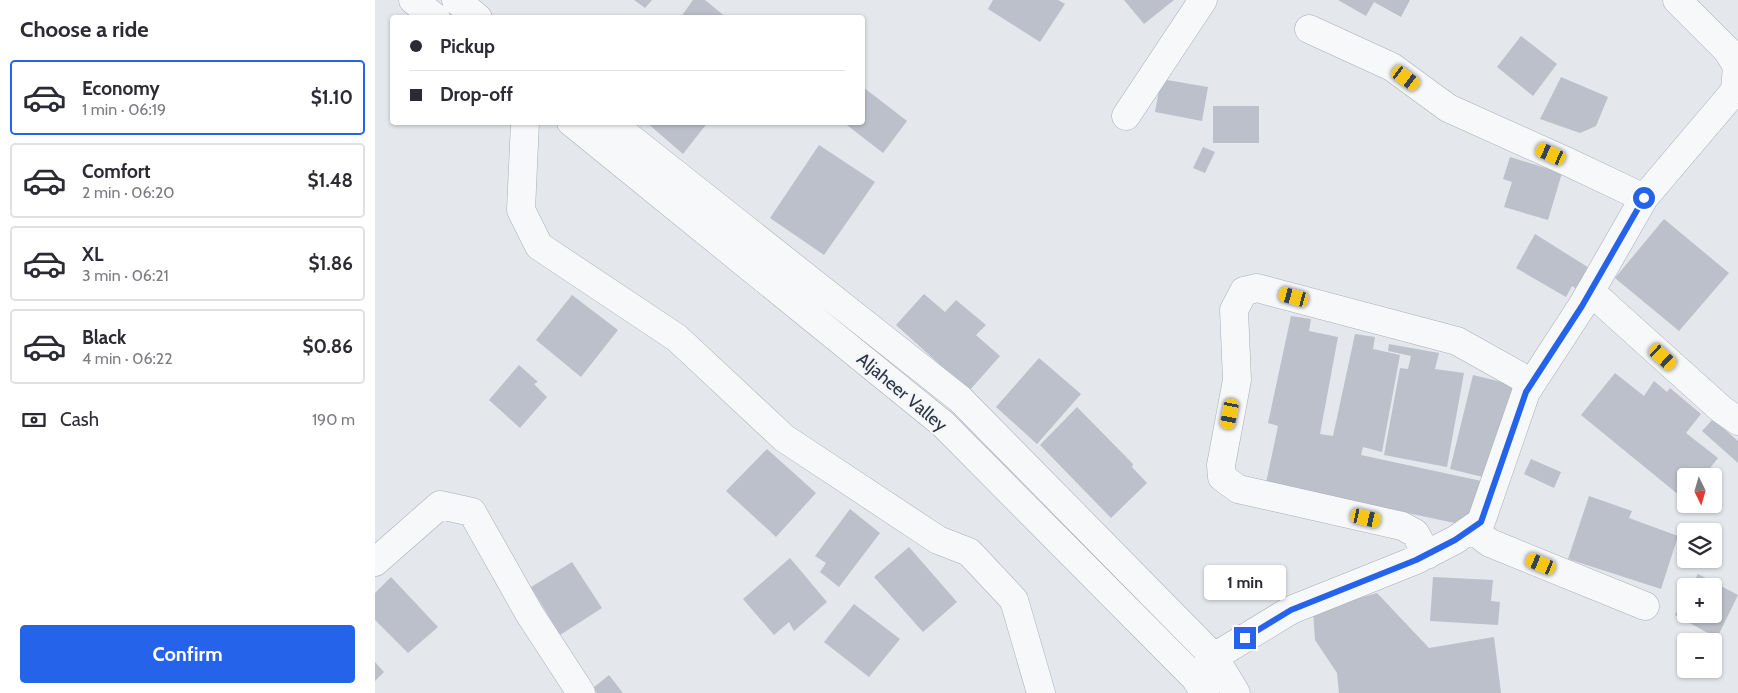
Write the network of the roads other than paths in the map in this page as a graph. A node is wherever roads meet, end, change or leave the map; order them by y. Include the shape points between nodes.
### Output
1 (413, 0) edge
2 (456, 0) edge
3 (1203, 0) edge
4 (1677, 0) edge
5 (432, 15) edge
6 (474, 15) edge
7 (1309, 29) dead end
8 (1737, 88) edge
9 (1126, 116) dead end
10 (525, 125) edge
11 (575, 125) edge
12 (614, 125) edge
13 (1644, 198) junction
14 (1591, 292) junction
15 (1532, 383) junction
16 (1738, 421) edge
17 (1471, 529) junction
18 (1427, 555) junction
19 (375, 562) edge
20 (1645, 606) dead end
21 (1214, 657) junction
22 (1200, 686) edge
23 (581, 693) edge
24 (1041, 693) edge
25 (1236, 693) edge

1 - 5 street
2 - 6 street
3 - 9 street
4 - 8 street via 1727,50 1737,66
7 - 13 street via 1392,67 1448,108
8 - 13 street
10 - 24 street via 521,210 539,246 677,338 783,438 938,540 969,552 1014,600
11 - 22 street, Aljaheer Valley via 943,424
12 - 21 street, Aljaheer Valley via 960,399
13 - 14 street
14 - 15 street
14 - 16 street
15 - 17 street via 1526,392 1481,522
15 - 18 street via 1457,341 1257,288 1244,291 1234,310 1237,380 1221,466 1222,477 1238,489 1402,526 1415,532
17 - 18 street
17 - 20 street via 1490,543
18 - 21 street via 1291,610
19 - 23 street via 440,505 472,512 529,613
21 - 22 street
21 - 25 street, Aljaheer Valley

